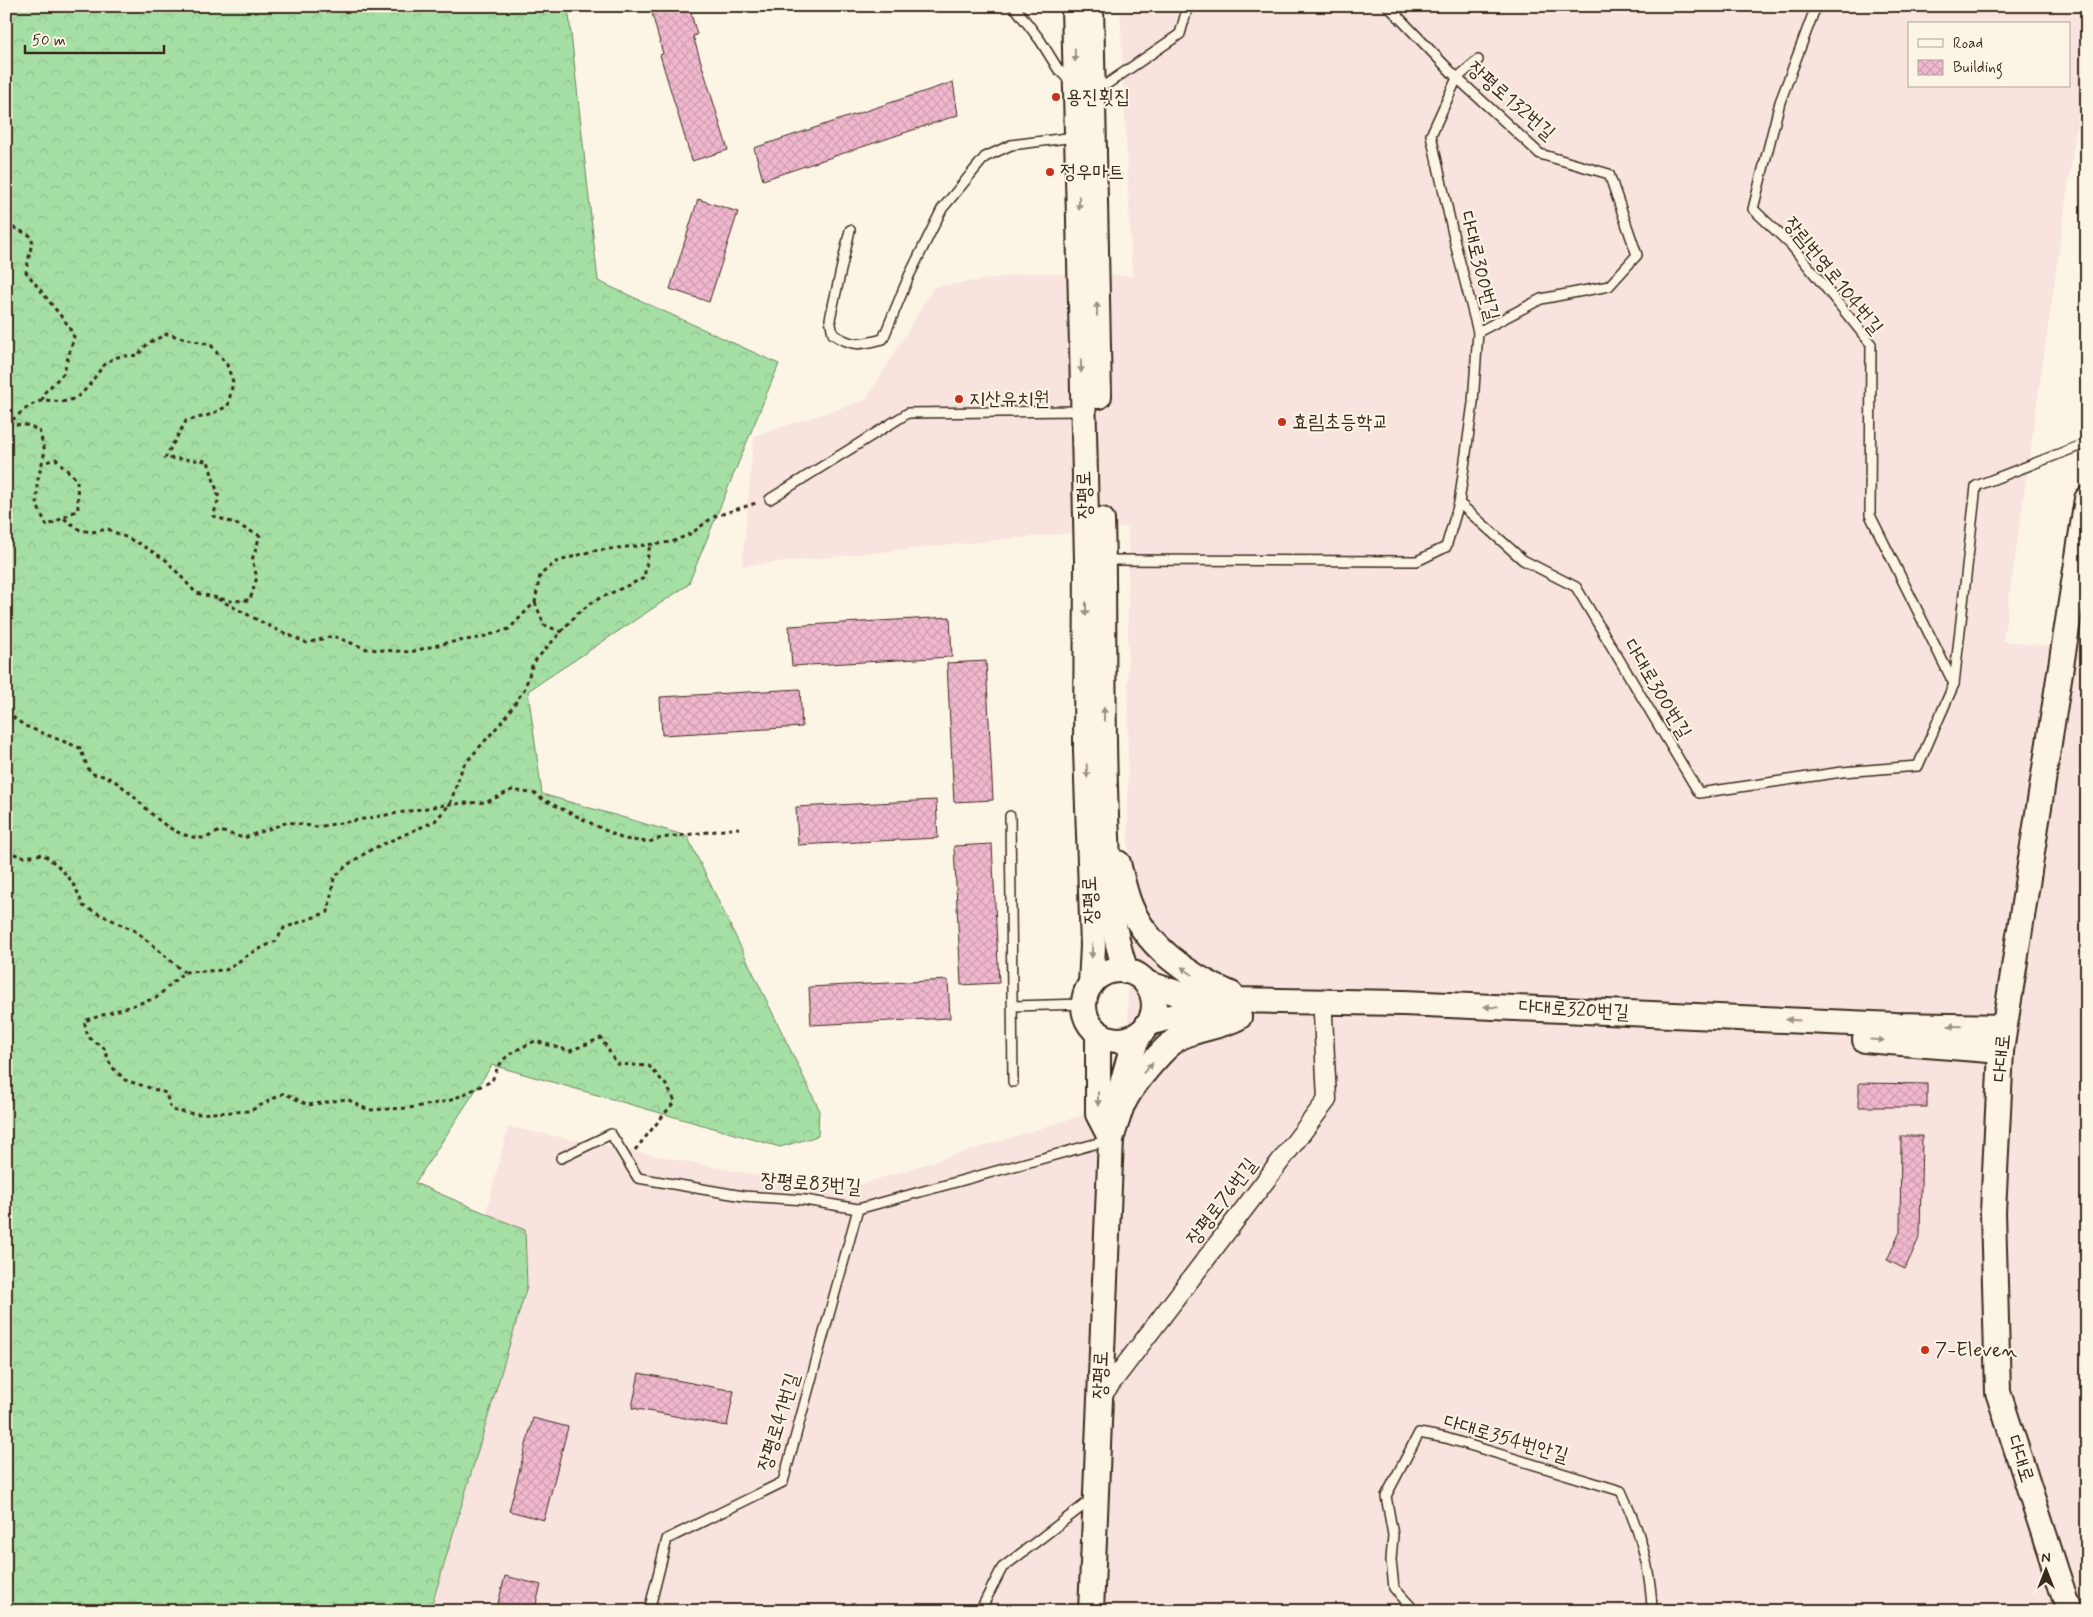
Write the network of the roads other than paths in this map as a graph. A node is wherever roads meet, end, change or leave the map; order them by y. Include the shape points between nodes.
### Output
1 (1014, 6) edge
2 (1074, 6) edge
3 (1091, 6) edge
4 (1188, 6) edge
5 (1388, 6) edge
6 (1816, 6) edge
7 (1478, 60) dead end
8 (1457, 78) junction
9 (1085, 86) junction
10 (1086, 137) junction
11 (850, 230) dead end
12 (1478, 332) junction
13 (1090, 410) junction
14 (2087, 443) edge
15 (770, 500) road end
16 (2087, 500) edge
17 (1459, 503) junction
18 (2085, 528) edge
19 (1095, 560) junction
20 (1954, 684) junction
21 (1010, 816) dead end
22 (1107, 841) junction
23 (1126, 971) junction
24 (1146, 983) junction
25 (1088, 994) junction
26 (1013, 1006) junction
27 (1246, 1006) junction
28 (1324, 1015) junction
29 (2004, 1027) junction
30 (1144, 1028) junction
31 (1098, 1033) junction
32 (2001, 1051) junction
33 (1013, 1082) dead end
34 (1121, 1108) junction
35 (1111, 1139) junction
36 (561, 1158) dead end
37 (858, 1209) junction
38 (1100, 1398) junction
39 (1095, 1498) junction
40 (649, 1611) edge
41 (980, 1611) edge
42 (1092, 1611) edge
43 (1415, 1611) edge
44 (1652, 1611) edge
45 (2069, 1611) edge

1 - 9 lane via 1058,69
2 -> 9 street, 장평로
3 - 9 street, 장평로
4 - 9 lane via 1180,34 1107,84
5 - 8 lane, 장평로132번길
6 - 20 lane, 장림번영로104번길 via 1780,102 1753,209 1791,245 1871,344 1870,515
7 - 8 lane, 다대로300번길
8 - 12 lane, 다대로300번길 via 1431,135
8 - 12 lane, 장평로132번길 via 1540,154 1609,174 1637,255 1609,286 1541,299
9 - 10 street, 장평로
10 - 11 lane via 1011,146 985,157 942,208 883,340 864,344 849,344 833,334 830,319
10 - 13 street, 장평로
12 - 17 lane, 다대로300번길 via 1473,403
13 - 15 lane via 908,413
13 - 19 street, 장평로
14 - 20 lane, 다대로300번길 via 1976,486
16 - 18 street, 다대로
17 - 19 lane via 1446,547 1417,561
17 - 20 lane, 다대로300번길 via 1523,560 1576,587 1699,793 1842,772 1918,766
18 - 29 street, 다대로
22 -> 19 street, 장평로
19 -> 25 street, 장평로 via 1086,751 1093,946
21 - 26 lane
22 - 23 street, 장평로 via 1110,906
27 -> 22 street via 1180,966 1148,936 1128,902 1118,861
23 - 24 street via 1138,975
23 - 25 street via 1104,973
24 - 27 street, 다대로320번길 via 1186,996
24 - 30 street via 1154,1006
25 - 26 lane
25 - 31 street via 1087,1020
26 - 33 lane
27 - 28 street, 다대로320번길
29 -> 27 street, 다대로320번길 via 1404,1003
27 - 30 street, 다대로320번길 via 1182,1014
34 -> 27 street via 1144,1071 1180,1038 1228,1023
28 -> 32 street, 다대로320번길 via 1886,1041
28 - 38 street, 장평로76번길 via 1327,1100
29 - 32 street, 다대로
30 - 31 street via 1125,1039 1113,1039
30 - 34 street via 1124,1075
31 -> 35 street via 1098,1114
32 - 45 street, 다대로 via 1993,1212 1998,1392
34 - 35 street
35 - 37 lane, 장평로83번길
35 - 38 street, 장평로
36 - 37 lane, 장평로83번길 via 612,1134 638,1178 743,1196 806,1200
37 - 40 lane, 장평로41번길 via 783,1482 667,1539
38 - 39 street, 장평로
39 - 41 lane via 1002,1568
39 - 42 street, 장평로
43 - 44 lane, 다대로354번안길 via 1394,1588 1390,1560 1393,1535 1386,1496 1420,1433 1620,1491 1633,1516 1652,1584

